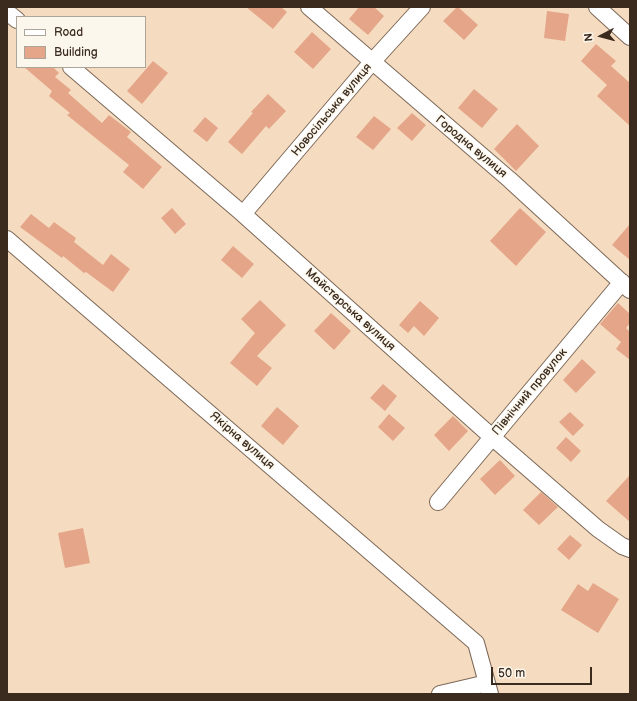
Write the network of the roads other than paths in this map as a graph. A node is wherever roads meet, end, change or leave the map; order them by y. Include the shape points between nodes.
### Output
1 (309, 7) edge
2 (422, 7) edge
3 (597, 7) edge
4 (7, 12) edge
5 (16, 19) edge
6 (630, 37) edge
7 (372, 62) junction
8 (72, 68) edge
9 (243, 214) junction
10 (7, 239) edge
11 (626, 286) edge
12 (492, 437) junction
13 (438, 502) dead end
14 (630, 549) edge
15 (488, 688) edge
16 (440, 694) edge

1 - 7 street, Городна вулиця
2 - 7 street, Новосільська вулиця
3 - 6 street
4 - 5 street
7 - 9 street, Новосільська вулиця
7 - 11 street, Городна вулиця via 510,180
8 - 9 street, Майстерська вулиця
9 - 12 street, Майстерська вулиця
10 - 15 street, Якірна вулиця via 476,643
11 - 12 street, Північний провулок
12 - 13 street, Північний провулок
12 - 14 street, Майстерська вулиця via 598,529
15 - 16 street

